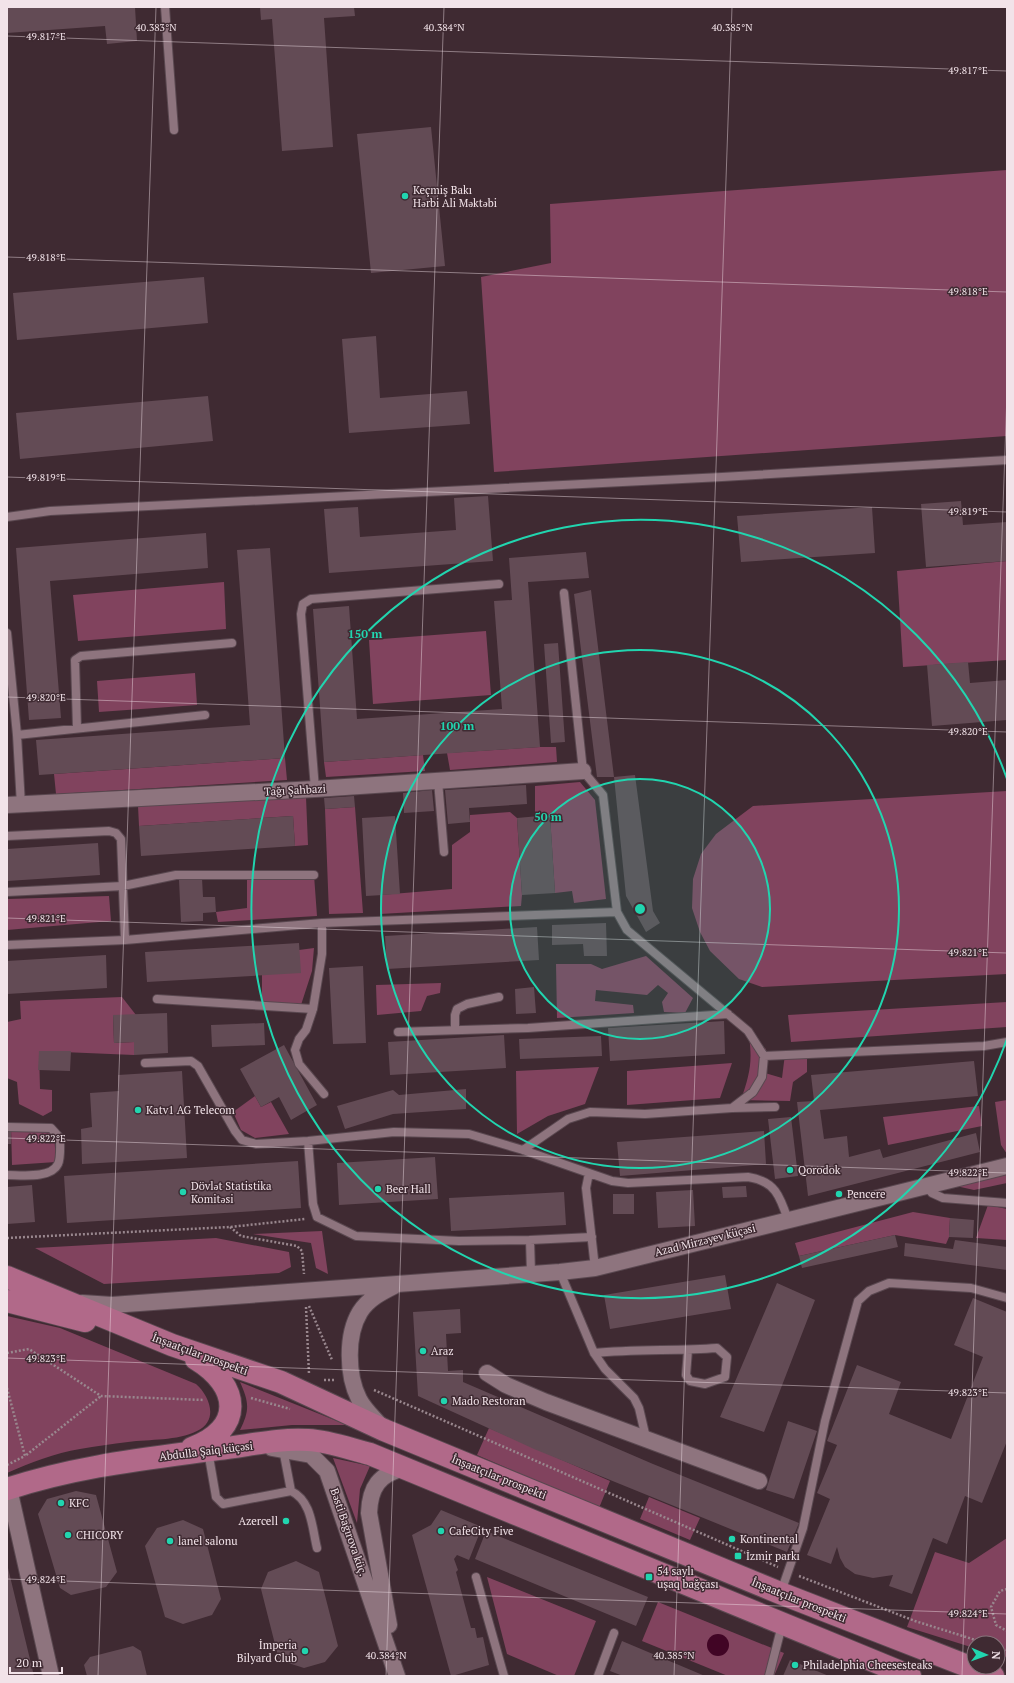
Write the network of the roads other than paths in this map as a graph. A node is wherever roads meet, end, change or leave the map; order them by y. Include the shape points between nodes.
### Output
1 (165, 7) edge
2 (174, 130) dead end
3 (1007, 460) edge
4 (7, 517) edge
5 (499, 584) dead end
6 (564, 593) dead end
7 (7, 633) edge
8 (232, 643) dead end
9 (10, 706) edge
10 (205, 716) dead end
11 (78, 728) junction
12 (17, 735) junction
13 (583, 771) junction
14 (438, 781) junction
15 (315, 789) junction
16 (14, 805) edge
17 (7, 836) edge
18 (444, 852) dead end
19 (314, 875) dead end
20 (123, 886) junction
21 (7, 892) edge
22 (617, 912) junction
23 (322, 923) junction
24 (125, 940) junction
25 (7, 945) edge
26 (500, 997) dead end
27 (157, 999) dead end
28 (313, 1009) junction
29 (728, 1014) junction
30 (455, 1030) junction
31 (398, 1032) dead end
32 (1007, 1042) edge
33 (764, 1056) junction
34 (145, 1063) dead end
35 (324, 1094) dead end
36 (775, 1107) dead end
37 (732, 1108) junction
38 (7, 1127) edge
39 (308, 1141) junction
40 (523, 1150) junction
41 (1007, 1166) edge
42 (589, 1173) junction
43 (7, 1175) edge
44 (925, 1185) junction
45 (1007, 1203) edge
46 (788, 1220) junction
47 (592, 1237) junction
48 (530, 1240) junction
49 (596, 1268) junction
50 (560, 1272) junction
51 (531, 1273) junction
52 (7, 1277) edge
53 (399, 1283) junction
54 (1007, 1298) edge
55 (63, 1300) junction
56 (7, 1301) edge
57 (172, 1345) junction
58 (688, 1350) junction
59 (594, 1353) junction
60 (487, 1373) dead end
61 (384, 1430) junction
62 (646, 1438) junction
63 (247, 1446) junction
64 (283, 1449) junction
65 (208, 1451) junction
66 (169, 1456) junction
67 (405, 1468) junction
68 (759, 1481) dead end
69 (8, 1489) edge
70 (291, 1491) junction
71 (317, 1548) dead end
72 (476, 1577) dead end
73 (780, 1593) junction
74 (782, 1625) junction
75 (614, 1633) dead end
76 (51, 1676) edge
77 (397, 1676) edge
78 (504, 1676) edge
79 (598, 1676) edge
80 (769, 1676) edge
81 (910, 1676) edge
82 (993, 1676) edge

1 - 2 lane
3 - 4 lane via 50,511
5 - 15 lane via 310,599 303,604 301,614
6 - 13 lane
7 - 9 lane
8 - 11 lane via 81,656 75,660
9 - 12 lane
10 - 11 lane
11 - 12 lane
12 - 16 lane
13 - 14 street, Tağı Şahbazi
13 - 22 lane via 603,795
14 - 15 street, Tağı Şahbazi
14 - 18 lane
15 - 16 street, Tağı Şahbazi
17 - 20 lane via 109,831 116,833 121,840
19 - 20 lane via 176,875
20 - 21 lane
20 - 24 lane
22 - 23 lane
22 - 29 lane via 627,930
23 - 24 lane
23 - 28 lane via 322,954
24 - 25 lane
26 - 30 lane via 467,1004 457,1009
27 - 28 lane
28 - 35 lane via 306,1030 295,1050 299,1064
29 - 30 lane via 528,1028
29 - 33 lane via 748,1031
30 - 31 lane
32 - 33 lane via 984,1046
33 - 37 lane via 762,1076 754,1092
34 - 39 lane via 191,1061 198,1066 242,1140 256,1144
36 - 37 lane
37 - 40 lane via 645,1114 590,1112 568,1119
38 - 43 lane via 51,1128 60,1138 58,1164 51,1171 44,1174
39 - 40 lane via 394,1132 469,1134
39 - 48 lane via 313,1204 318,1217 356,1236 459,1241
40 - 42 lane
41 - 44 street, Azad Mirzəyev küçəsi
42 - 46 lane via 612,1181 628,1183 748,1177 759,1179 775,1190
42 - 47 lane via 586,1188
44 - 45 lane via 932,1193 943,1198
44 - 46 street, Azad Mirzəyev küçəsi
46 - 49 street, Azad Mirzəyev küçəsi
47 - 48 lane
47 - 49 lane
48 - 51 lane
49 - 50 street, Azad Mirzəyev küçəsi
50 - 51 street, Azad Mirzəyev küçəsi
50 - 59 lane
51 - 53 street, Azad Mirzəyev küçəsi
52 - 55 main road, İnşaatçılar prospekti
53 - 55 street, Azad Mirzəyev küçəsi via 112,1305
53 - 61 street via 371,1299 361,1311 351,1343 353,1383 359,1399
54 - 73 lane via 970,1288 889,1283 869,1291 858,1301 825,1421 803,1528
55 - 57 main road, İnşaatçılar prospekti
56 - 57 main road
57 - 61 main road, İnşaatçılar prospekti via 281,1382
57 - 66 main road via 204,1364 219,1377 227,1389 230,1408 224,1426 214,1437
58 - 58 lane via 717,1348 723,1352 727,1357 724,1377 705,1384 690,1381 686,1375
58 - 59 lane via 651,1349
59 - 62 lane via 634,1398
60 - 62 street via 506,1385 546,1402
61 - 73 main road, İnşaatçılar prospekti
62 - 68 street
63 - 64 street, Bəsti Bağırova küç.
63 - 65 main road, Abdulla Şaiq küçəsi
63 - 67 main road, Abdulla Şaiq küçəsi via 308,1440 370,1454
64 - 70 lane
64 - 77 street, Bəsti Bağırova küç. via 312,1455 327,1471
65 - 66 main road, Abdulla Şaiq küçəsi
65 - 70 lane via 216,1497 223,1504
66 - 69 main road, Abdulla Şaiq küçəsi via 78,1469
67 - 74 main road
67 - 77 street, Bəsti Bağırova küç. via 390,1472 376,1485 370,1497 368,1513
69 - 76 street
70 - 71 lane via 298,1494 307,1505
72 - 78 lane
73 - 82 main road, İnşaatçılar prospekti
74 - 80 lane
74 - 81 main road
75 - 79 lane

